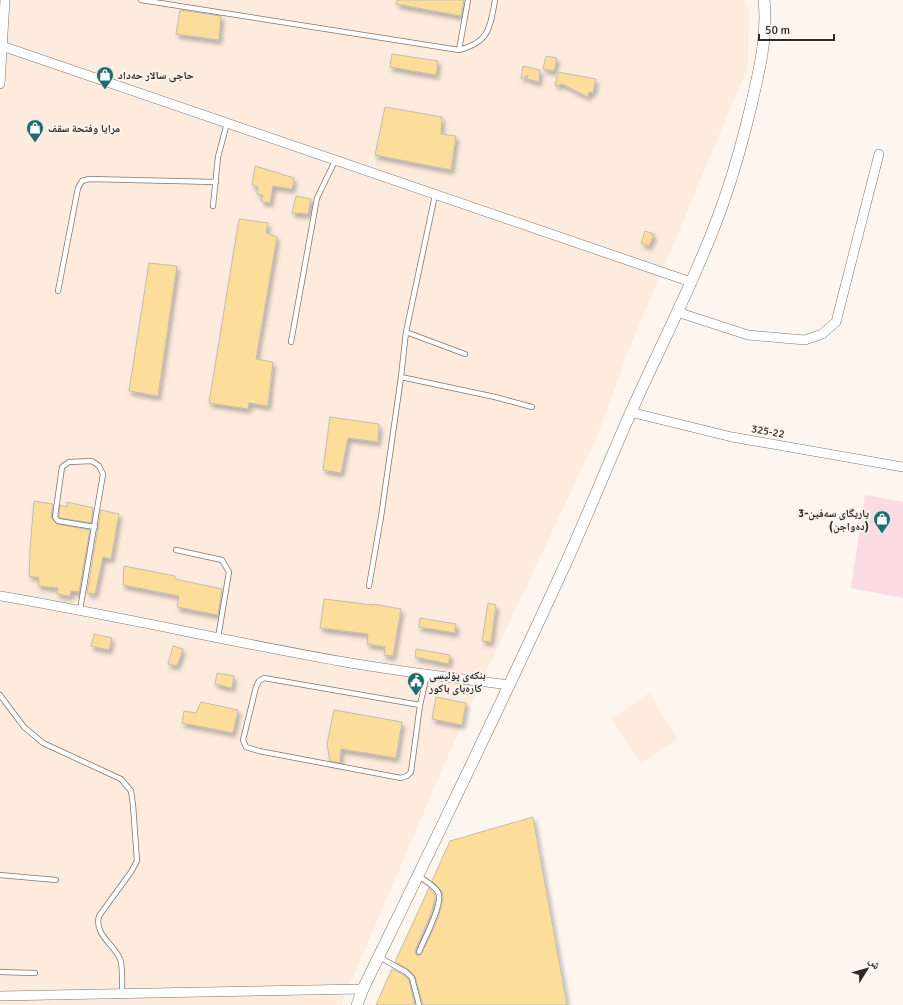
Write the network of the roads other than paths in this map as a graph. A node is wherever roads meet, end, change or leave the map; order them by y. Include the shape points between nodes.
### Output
1 (141, 0) edge
2 (468, 0) edge
3 (495, 0) edge
4 (764, 0) edge
5 (3, 3) edge
6 (2, 46) junction
7 (459, 50) junction
8 (1, 57) edge
9 (0, 84) edge
10 (227, 122) junction
11 (879, 154) dead end
12 (335, 161) junction
13 (216, 182) junction
14 (435, 195) junction
15 (213, 206) dead end
16 (691, 282) junction
17 (58, 291) dead end
18 (677, 312) junction
19 (406, 332) junction
20 (291, 342) dead end
21 (465, 354) dead end
22 (401, 377) junction
23 (532, 407) dead end
24 (630, 412) junction
25 (903, 467) edge
26 (95, 527) junction
27 (176, 550) dead end
28 (369, 586) dead end
29 (0, 596) edge
30 (80, 610) junction
31 (218, 638) junction
32 (427, 675) junction
33 (510, 685) junction
34 (0, 695) edge
35 (420, 705) junction
36 (0, 875) edge
37 (418, 876) junction
38 (56, 880) dead end
39 (419, 952) dead end
40 (379, 957) junction
41 (0, 972) edge
42 (35, 972) dead end
43 (363, 989) junction
44 (122, 994) junction
45 (0, 996) edge
46 (357, 1005) edge
47 (419, 1005) edge

1 - 7 lane
2 - 7 lane
3 - 7 lane via 487,33 470,47
4 - 16 street via 764,39 748,118 722,207
5 - 6 street
6 - 8 street
6 - 10 street
8 - 9 street
10 - 12 street
10 - 13 lane via 218,157
11 - 18 street via 836,322 822,334 805,340 748,335
12 - 14 street
12 - 20 lane via 317,198
13 - 15 lane
13 - 17 lane via 89,179 82,181 78,188
14 - 16 street
14 - 19 lane
16 - 18 street
18 - 24 street
19 - 21 lane
19 - 22 lane
22 - 23 lane
22 - 28 lane
24 - 25 street, 325-22 via 732,437
24 - 33 street
26 - 26 lane via 104,474 92,461 69,462 62,467 55,517 58,521
26 - 30 lane
27 - 31 lane via 222,560 229,572
29 - 30 street
30 - 31 street
31 - 32 street
32 - 33 street
32 - 35 lane
33 - 37 street
34 - 44 lane via 24,727 43,743 121,779 131,791 137,861 99,916 97,923 120,960
35 - 35 lane via 411,772 401,778 259,751 246,747 243,740 256,687 264,678
36 - 38 lane
37 - 39 lane via 435,888 440,898
37 - 40 street
40 - 43 street
40 - 47 lane via 412,978
41 - 42 lane
43 - 44 street
43 - 46 street
44 - 45 street

